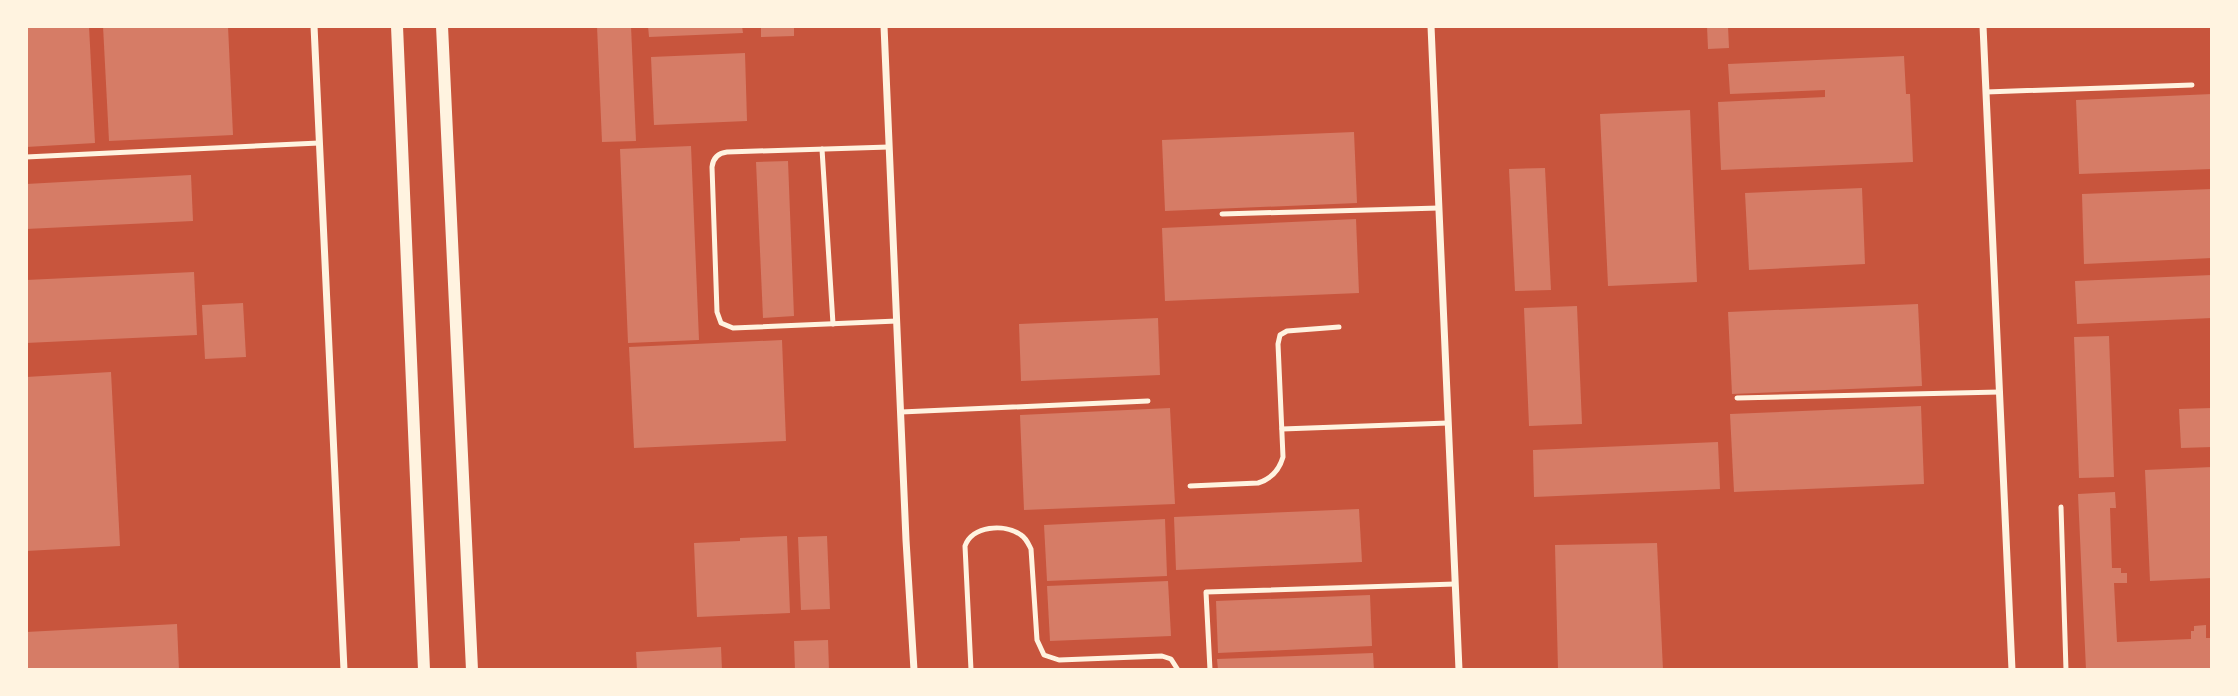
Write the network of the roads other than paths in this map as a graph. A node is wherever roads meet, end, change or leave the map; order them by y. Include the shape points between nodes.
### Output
1 (314, 26) edge
2 (397, 26) edge
3 (442, 26) edge
4 (884, 26) edge
5 (1431, 26) edge
6 (1983, 26) edge
7 (2192, 85) dead end
8 (1986, 92) junction
9 (319, 143) junction
10 (889, 147) junction
11 (822, 149) junction
12 (26, 157) edge
13 (1439, 208) junction
14 (1222, 214) dead end
15 (897, 321) junction
16 (833, 324) junction
17 (1339, 327) dead end
18 (2000, 392) junction
19 (1737, 398) dead end
20 (1149, 401) dead end
21 (901, 412) junction
22 (1448, 423) junction
23 (1282, 429) junction
24 (1190, 486) dead end
25 (2060, 507) dead end
26 (1455, 584) junction
27 (344, 670) edge
28 (424, 670) edge
29 (472, 670) edge
30 (914, 670) edge
31 (971, 670) edge
32 (1178, 670) edge
33 (1210, 670) edge
34 (1459, 670) edge
35 (2012, 670) edge
36 (2066, 670) edge

1 - 9 street
2 - 28 street
3 - 29 street
4 - 10 street
5 - 13 street
6 - 8 street
7 - 8 lane
8 - 18 street
9 - 12 lane
9 - 27 street
10 - 11 lane
10 - 15 street
11 - 16 lane
11 - 16 lane via 723,152 715,158 717,312 721,323 733,328
13 - 14 lane
13 - 22 street
15 - 16 lane
15 - 21 street
17 - 23 lane via 1280,335
18 - 19 lane
18 - 35 street
20 - 21 lane
21 - 30 street
22 - 23 lane
22 - 26 street
23 - 24 lane via 1283,457 1272,477 1250,484
25 - 36 lane
26 - 33 lane via 1206,592
26 - 34 street
31 - 32 lane via 965,546 977,531 1008,529 1024,538 1031,549 1037,640 1044,654 1059,660 1162,656 1171,659

